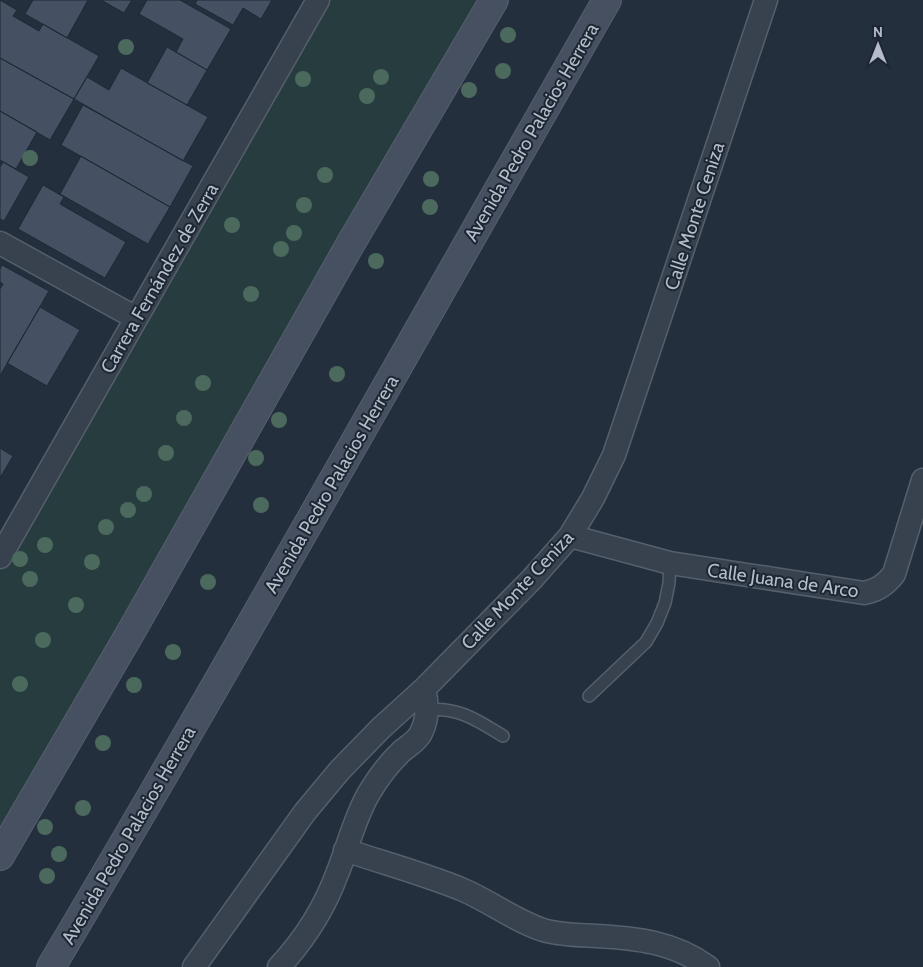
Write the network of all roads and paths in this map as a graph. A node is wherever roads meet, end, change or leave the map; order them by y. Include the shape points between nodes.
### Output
1 (318, 0) edge
2 (494, 0) edge
3 (607, 0) edge
4 (766, 0) edge
5 (0, 243) edge
6 (136, 318) junction
7 (923, 480) edge
8 (570, 536) junction
9 (2, 547) edge
10 (670, 563) junction
11 (589, 696) dead end
12 (426, 699) junction
13 (503, 736) dead end
14 (345, 850) junction
15 (0, 856) edge
16 (51, 967) edge
17 (194, 967) edge
18 (279, 967) edge
19 (708, 967) edge

1 - 6 street, Carrera Fernández de Zerra
2 - 15 main road
3 - 16 main road, Avenida Pedro Palacios Herrera via 311,521
4 - 8 street, Calle Monte Ceniza via 614,455
5 - 6 street
6 - 9 street, Carrera Fernández de Zerra
7 - 10 street, Calle Juana de Arco via 894,574 876,590 852,592
8 - 10 street, Calle Juana de Arco
8 - 12 street, Calle Monte Ceniza
10 - 11 lane via 669,583 658,623 646,642
12 - 13 lane via 468,715
12 - 14 street via 426,723 420,736 396,758 370,792
12 - 17 street, Calle Monte Ceniza via 380,728 340,770 311,804
14 - 18 street via 328,897 296,948
14 - 19 street via 461,889 522,922 545,930 647,940 684,953

